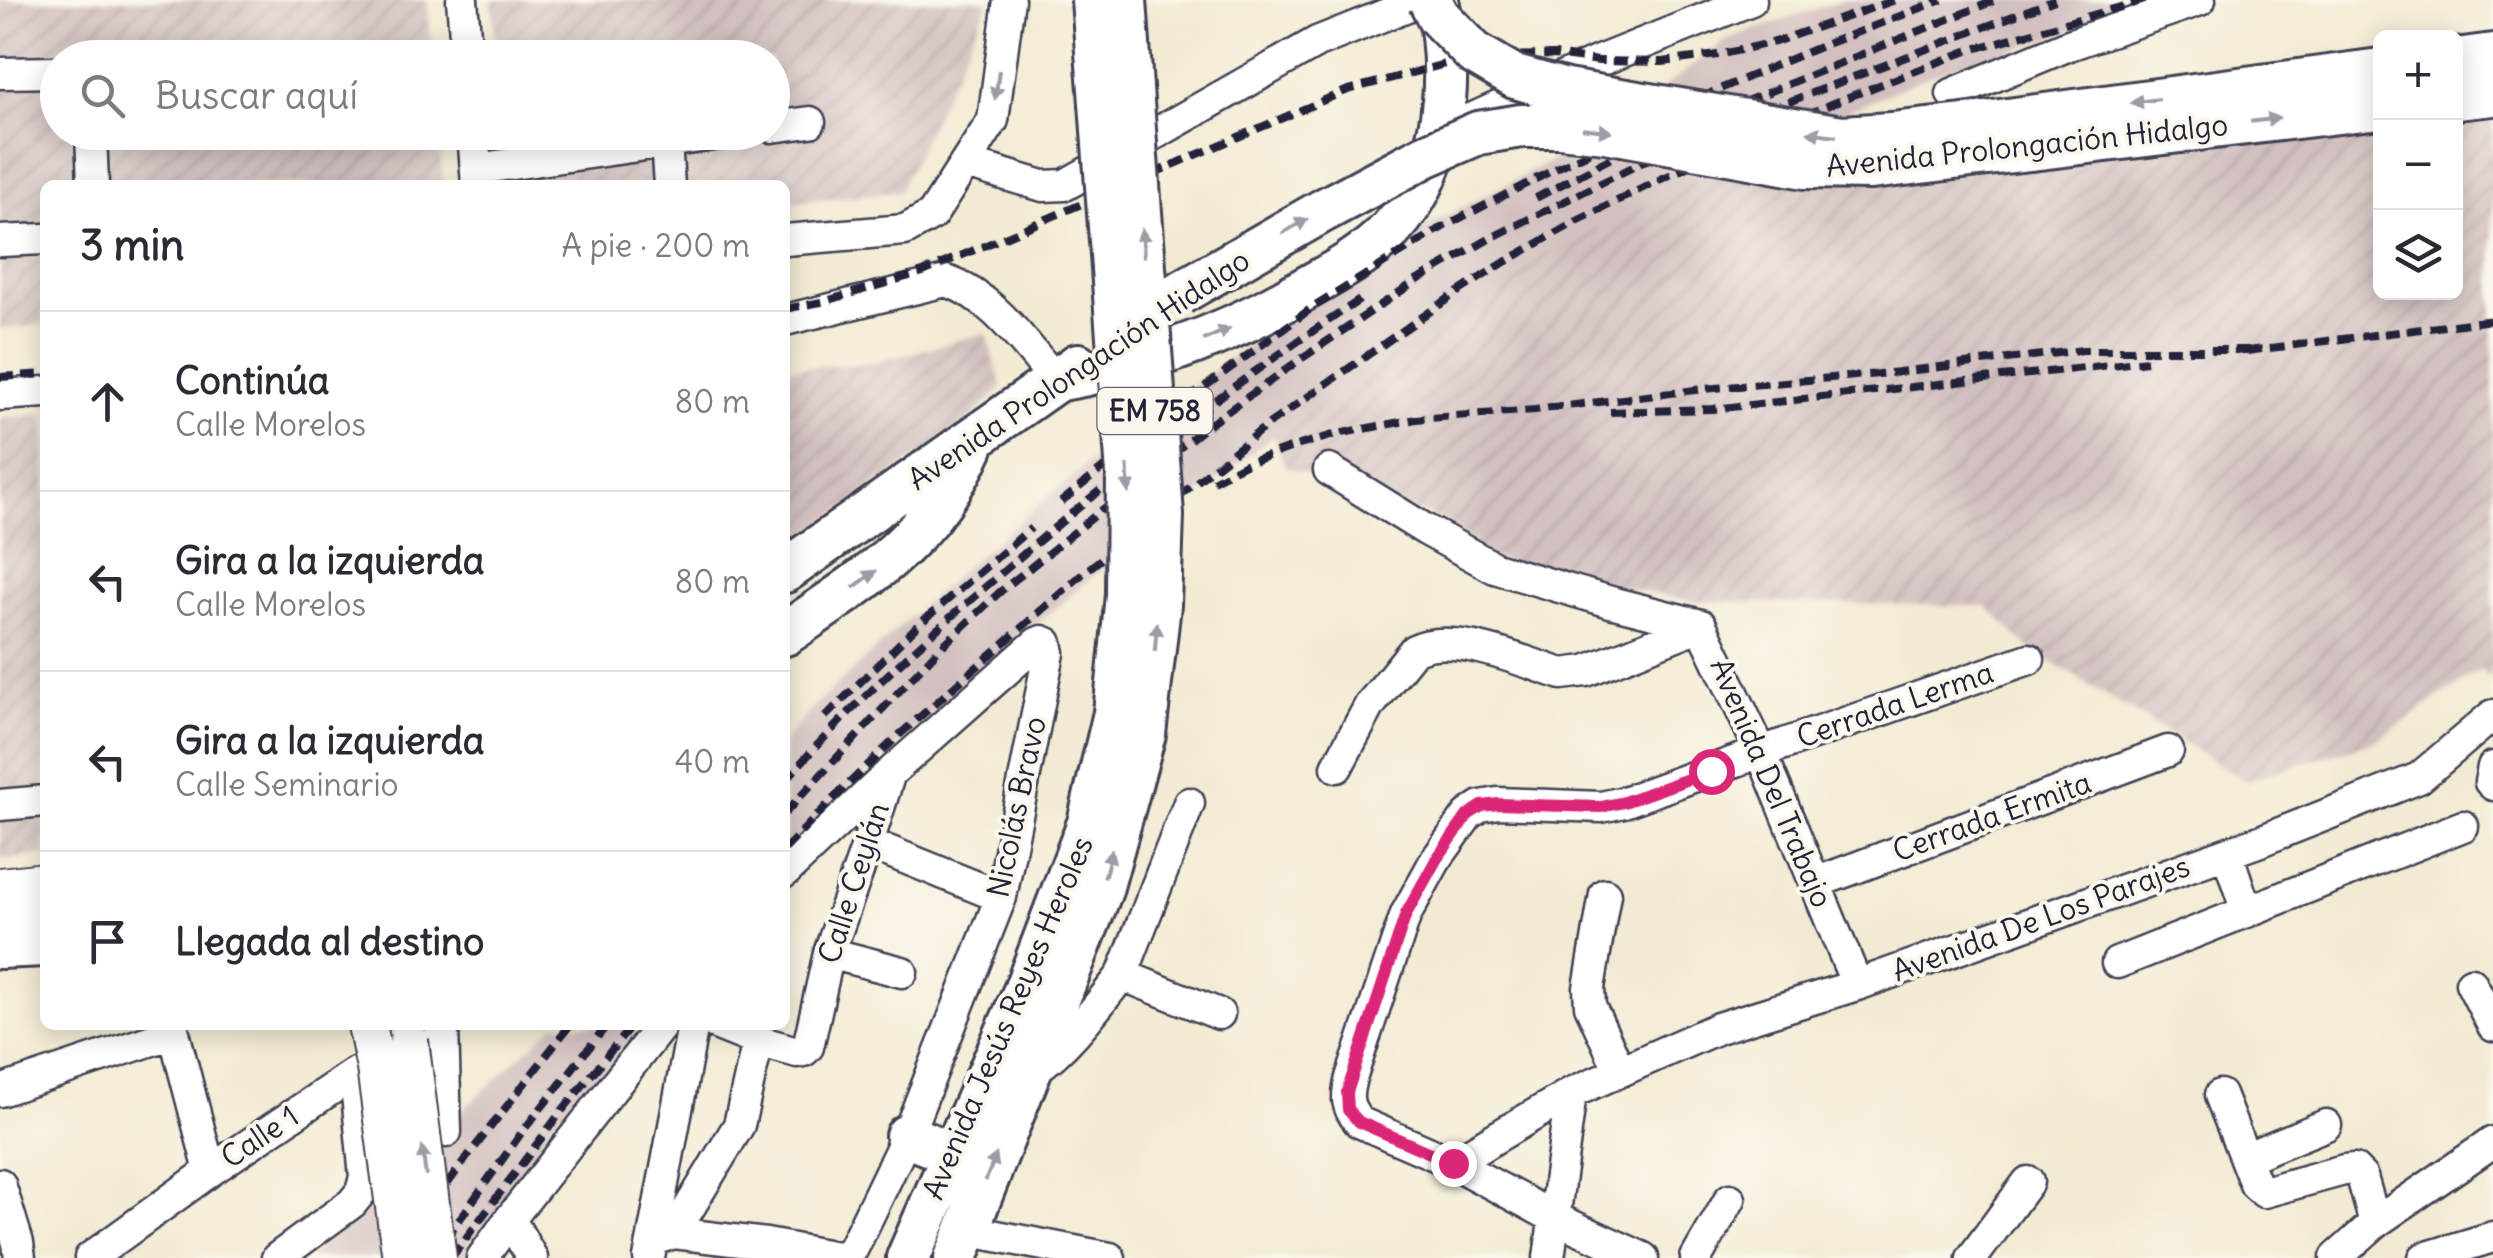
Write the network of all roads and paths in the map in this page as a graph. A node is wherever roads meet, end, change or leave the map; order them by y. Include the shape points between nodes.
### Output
1 (462, 0) edge
2 (1009, 0) edge
3 (1093, 0) edge
4 (1126, 0) edge
5 (1422, 0) edge
6 (1434, 0) edge
7 (1750, 0) edge
8 (2200, 0) edge
9 (465, 40) edge
10 (2493, 55) edge
11 (2373, 71) edge
12 (40, 72) edge
13 (0, 73) edge
14 (2467, 87) edge
15 (1952, 94) dead end
16 (1116, 95) junction
17 (2373, 107) edge
18 (810, 122) dead end
19 (790, 125) edge
20 (1440, 134) junction
21 (91, 150) edge
22 (474, 150) edge
23 (623, 150) edge
24 (667, 150) edge
25 (966, 163) junction
26 (476, 177) edge
27 (93, 180) edge
28 (669, 180) edge
29 (40, 239) edge
30 (790, 240) edge
31 (0, 241) edge
32 (790, 319) edge
33 (1056, 380) junction
34 (40, 392) edge
35 (0, 395) edge
36 (976, 439) junction
37 (1329, 470) dead end
38 (790, 568) edge
39 (1701, 625) junction
40 (790, 631) edge
41 (2028, 659) dead end
42 (2493, 715) edge
43 (1130, 724) junction
44 (2168, 751) dead end
45 (1760, 752) junction
46 (1336, 767) dead end
47 (2493, 767) edge
48 (890, 773) junction
49 (2493, 785) edge
50 (40, 801) edge
51 (1189, 804) dead end
52 (0, 805) edge
53 (2462, 826) dead end
54 (868, 843) junction
55 (2227, 853) junction
56 (790, 867) edge
57 (40, 883) edge
58 (1815, 883) junction
59 (0, 887) edge
60 (1604, 894) dead end
61 (1001, 896) junction
62 (2247, 912) junction
63 (40, 919) edge
64 (0, 923) edge
65 (40, 945) edge
66 (0, 947) edge
67 (828, 953) junction
68 (2117, 963) dead end
69 (902, 972) dead end
70 (1122, 975) junction
71 (2471, 983) dead end
72 (1857, 985) junction
73 (1219, 1014) dead end
74 (2493, 1026) edge
75 (170, 1030) edge
76 (173, 1030) edge
77 (367, 1030) edge
78 (658, 1030) edge
79 (692, 1030) edge
80 (730, 1030) edge
81 (421, 1031) edge
82 (758, 1041) junction
83 (1620, 1072) junction
84 (354, 1073) junction
85 (1028, 1074) junction
86 (0, 1092) edge
87 (1571, 1093) junction
88 (2220, 1095) dead end
89 (2326, 1125) dead end
90 (446, 1132) dead end
91 (907, 1136) junction
92 (2493, 1142) edge
93 (953, 1154) junction
94 (2245, 1158) junction
95 (1453, 1163) junction
96 (210, 1171) junction
97 (2028, 1182) dead end
98 (0, 1184) edge
99 (1730, 1199) dead end
100 (1554, 1218) junction
101 (510, 1219) junction
102 (2376, 1223) junction
103 (2493, 1237) edge
104 (961, 1244) edge
105 (658, 1246) edge
106 (765, 1251) edge
107 (846, 1257) edge
108 (20, 1258) edge
109 (90, 1258) edge
110 (277, 1258) edge
111 (402, 1258) edge
112 (437, 1258) edge
113 (482, 1258) edge
114 (532, 1258) edge
115 (908, 1258) edge
116 (1110, 1258) edge
117 (1550, 1258) edge
118 (1642, 1258) edge
119 (1696, 1258) edge
120 (1972, 1258) edge
121 (2336, 1258) edge
122 (2424, 1258) edge

1 - 9 street
2 -> 25 street via 992,120
3 - 16 highway, Avenida Jesús Reyes Heroles / EM 758
4 - 16 highway, Avenida Jesús Reyes Heroles / EM 758
5 - 25 street via 1317,42 1066,185 1043,186
11 -> 6 highway, Avenida Prolongación Hidalgo, bridge via 1842,136 1515,77 1474,53 1438,16
6 - 20 highway via 1444,46
7 - 20 street
8 - 15 street
10 - 14 highway
12 - 13 street
16 - 43 highway, Avenida Jesús Reyes Heroles / EM 758, bridge
33 -> 17 highway, Avenida Prolongación Hidalgo, bridge via 1180,293 1425,156 1478,134 1560,126 1834,169
18 - 19 street
33 -> 20 highway via 1189,346 1347,265 1410,205
21 - 27 street
22 - 26 street
23 - 26 street
24 - 28 street
25 - 30 street via 932,214 905,230
29 - 31 street
32 - 33 street via 946,280 993,309
33 - 36 highway, Avenida Prolongación Hidalgo
34 - 35 street
36 - 38 highway, Avenida Prolongación Hidalgo
40 -> 36 highway via 911,540 948,493
37 - 39 street, Avenida Del Trabajo via 1495,568
39 - 45 street, Avenida Del Trabajo
39 - 46 street via 1573,674 1476,648 1424,644 1370,705
41 - 45 street, Cerrada Lerma
42 - 55 street, Avenida De Los Parajes via 2420,778
85 -> 43 highway, Avenida Jesús Reyes Heroles / EM 758 via 1101,890
43 - 93 highway, Avenida Jesús Reyes Heroles / EM 758 via 1026,992
44 - 58 street, Cerrada Ermita
45 - 58 street, Avenida Del Trabajo
45 - 95 street, Cerrada Lerma via 1601,807 1498,804 1468,815 1406,914 1347,1098 1359,1122
47 - 49 street
48 - 54 street, Calle Ceylán
48 - 56 street
48 - 61 street, Nicolás Bravo via 1036,643 1047,642
50 - 52 street
51 - 70 street
53 - 62 street
54 - 61 street
54 - 67 street, Calle Ceylán
55 - 62 street
55 - 72 street, Avenida De Los Parajes
57 - 59 main road
58 - 72 street, Avenida Del Trabajo
60 - 83 street via 1590,1006
61 - 91 street, Nicolás Bravo
62 - 68 street
63 - 64 main road
65 - 66 highway
67 - 69 street
67 - 82 street, Calle Ceylán via 808,1047 804,1052
70 - 73 street
70 - 85 street
71 - 74 street
72 - 83 street, Avenida De Los Parajes via 1718,1028
75 - 86 street
76 - 96 street
77 - 111 main road, bridge
78 - 101 street
79 - 105 street
80 - 82 street
81 - 84 street, Calle 1
81 - 90 street
112 -> 81 main road, bridge
82 - 105 street via 739,1126
83 - 87 street, Avenida De Los Parajes
84 - 96 street, Calle 1
84 - 110 street via 361,1192
104 -> 85 highway, Avenida Jesús Reyes Heroles / EM 758
87 - 95 street
87 - 100 street
88 - 94 street
89 - 94 street
91 - 93 highway
91 - 107 street, Nicolás Bravo
92 - 102 street
93 - 115 highway, Avenida Jesús Reyes Heroles / EM 758
94 - 102 street via 2264,1192 2354,1169
95 - 100 street
96 - 109 street, Calle 1
97 - 120 street
98 - 108 street
99 - 119 street
100 - 117 street
100 - 118 street
101 - 113 street
101 - 114 street
102 - 121 street
103 - 122 street
104 - 116 street
105 - 106 street
106 - 107 street

